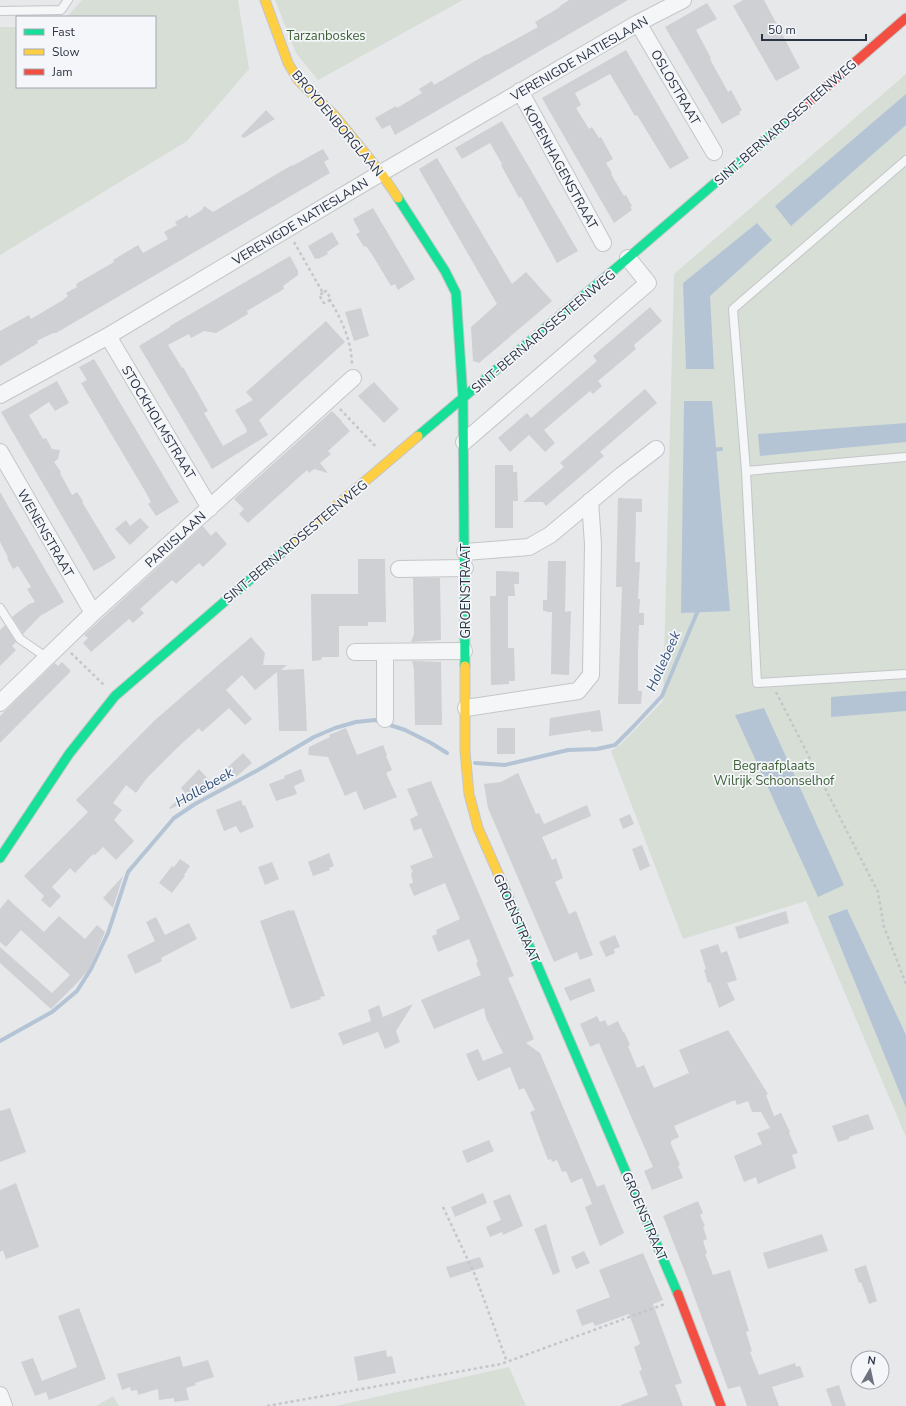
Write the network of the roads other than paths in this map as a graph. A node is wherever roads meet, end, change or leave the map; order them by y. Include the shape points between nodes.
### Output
1 (68, 0) edge
2 (265, 0) edge
3 (683, 0) edge
4 (0, 11) edge
5 (906, 18) edge
6 (638, 23) junction
7 (520, 91) junction
8 (714, 152) dead end
9 (906, 160) edge
10 (381, 173) junction
11 (602, 243) dead end
12 (628, 258) junction
13 (108, 336) junction
14 (353, 378) road end
15 (0, 395) edge
16 (463, 399) junction
17 (464, 442) junction
18 (656, 449) dead end
19 (0, 452) edge
20 (906, 457) edge
21 (746, 471) junction
22 (590, 501) junction
23 (210, 508) junction
24 (465, 560) junction
25 (399, 569) dead end
26 (0, 608) edge
27 (93, 613) junction
28 (464, 651) junction
29 (355, 652) dead end
30 (385, 652) junction
31 (46, 657) junction
32 (906, 674) edge
33 (0, 703) edge
34 (466, 708) junction
35 (385, 719) dead end
36 (0, 858) edge
37 (0, 1395) edge
38 (4, 1406) edge
39 (720, 1406) edge

1 - 4 lane via 61,10
2 - 10 street, BROYDENBORGLAAN via 288,63 298,80 334,116
3 - 6 street, VERENIGDE NATIESLAAN
5 - 12 street, SINT-BERNARDSESTEENWEG
6 - 7 street, VERENIGDE NATIESLAAN
6 - 8 street, OSLOSTRAAT
7 - 10 street, VERENIGDE NATIESLAAN
7 - 11 street, KOPENHAGENSTRAAT
9 - 21 lane via 733,309
10 - 13 street, VERENIGDE NATIESLAAN
10 - 16 street, BROYDENBORGLAAN via 419,229 456,293
12 - 16 street, SINT-BERNARDSESTEENWEG
12 - 17 street via 648,283
13 - 15 street, VERENIGDE NATIESLAAN
13 - 23 street, STOCKHOLMSTRAAT
14 - 23 street, PARIJSLAAN
16 - 17 street, GROENSTRAAT
16 - 36 street, SINT-BERNARDSESTEENWEG via 115,696 97,716 59,769
17 - 24 street, GROENSTRAAT
18 - 22 street
19 - 27 street, WENENSTRAAT
20 - 21 lane
21 - 32 lane via 757,683
22 - 24 street via 550,535 529,547
22 - 34 street via 593,544 591,675 578,691
23 - 27 street, PARIJSLAAN
24 - 25 street
24 - 28 street, GROENSTRAAT
26 - 31 lane via 20,639
27 - 31 street, PARIJSLAAN
28 - 30 street
28 - 34 street, GROENSTRAAT
29 - 30 street
30 - 35 street
31 - 33 street, PARIJSLAAN
34 - 39 street, GROENSTRAAT via 469,794 478,828 680,1298
37 - 38 street

